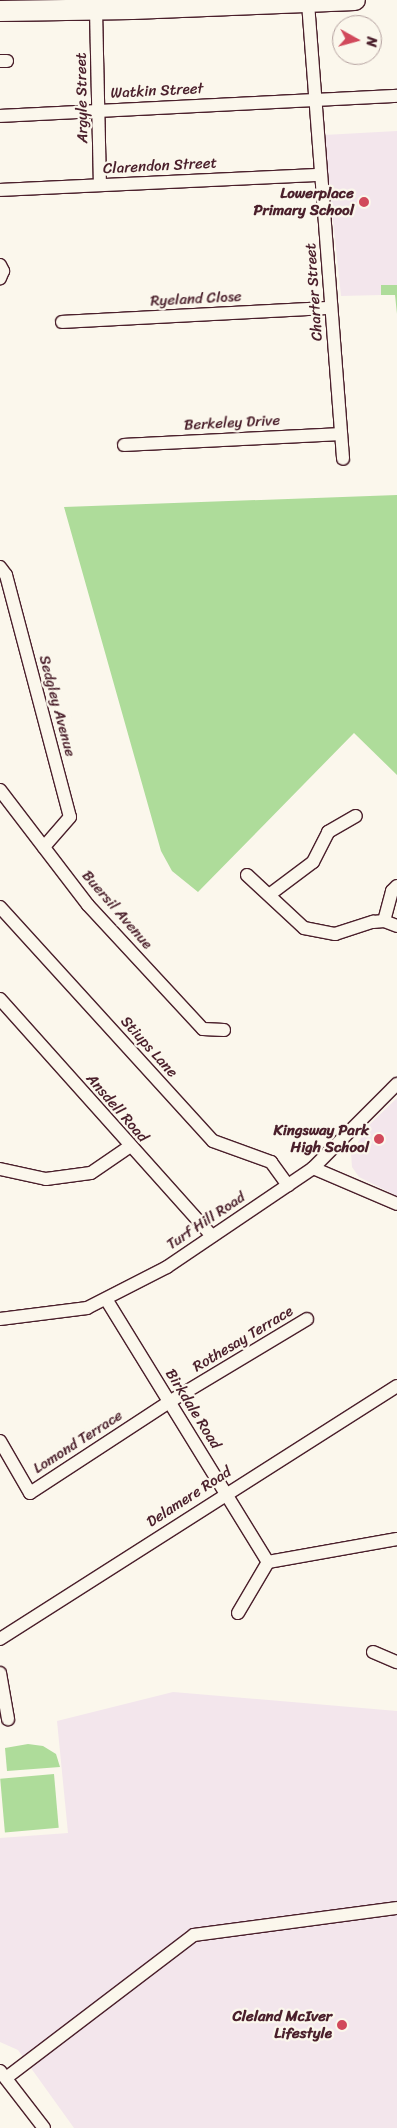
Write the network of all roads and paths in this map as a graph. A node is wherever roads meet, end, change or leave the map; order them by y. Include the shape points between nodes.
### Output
1 (355, 0) edge
2 (319, 2) edge
3 (226, 3) edge
4 (147, 4) edge
5 (96, 10) junction
6 (0, 11) edge
7 (397, 96) edge
8 (315, 99) junction
9 (98, 111) junction
10 (0, 116) edge
11 (321, 175) junction
12 (100, 185) junction
13 (0, 190) edge
14 (0, 265) edge
15 (0, 278) edge
16 (331, 308) junction
17 (62, 322) dead end
18 (341, 434) junction
19 (124, 445) dead end
20 (343, 458) dead end
21 (0, 567) edge
22 (0, 790) edge
23 (356, 816) dead end
24 (44, 847) junction
25 (247, 875) dead end
26 (397, 886) edge
27 (269, 895) junction
28 (0, 907) edge
29 (384, 921) junction
30 (397, 926) edge
31 (0, 999) edge
32 (224, 1030) dead end
33 (397, 1084) edge
34 (129, 1147) junction
35 (313, 1168) junction
36 (0, 1170) edge
37 (288, 1185) junction
38 (397, 1204) edge
39 (212, 1236) junction
40 (106, 1298) junction
41 (0, 1319) edge
42 (307, 1319) dead end
43 (397, 1386) edge
44 (169, 1402) junction
45 (0, 1441) edge
46 (225, 1493) junction
47 (397, 1539) edge
48 (268, 1562) junction
49 (238, 1613) dead end
50 (0, 1640) edge
51 (373, 1652) dead end
52 (397, 1662) edge
53 (0, 1673) edge
54 (8, 1719) dead end
55 (397, 1908) edge
56 (3, 2074) edge
57 (44, 2128) edge

1 - 2 main road
2 - 3 main road
2 - 8 street, Charter Street
3 - 4 main road
4 - 5 main road
5 - 6 main road
5 - 9 street, Argyle Street
7 - 8 street, Watkin Street
8 - 9 street, Watkin Street
8 - 11 street, Charter Street
9 - 10 street, Watkin Street
9 - 12 street, Argyle Street
11 - 12 street, Clarendon Street
11 - 16 street, Charter Street
12 - 13 street, Clarendon Street
14 - 15 street via 3,271
16 - 17 street, Ryeland Close
16 - 18 street, Charter Street
18 - 19 street, Berkeley Drive
18 - 20 street, Charter Street
21 - 24 street, Sedgley Avenue via 6,575 70,817
22 - 24 street, Buersil Avenue
23 - 27 street via 328,832 313,862
24 - 32 street, Buersil Avenue via 88,905 203,1029
25 - 27 street
26 - 29 street via 392,891
27 - 29 street via 304,928 335,934
28 - 37 street, Stiups Lane via 213,1141 271,1162
29 - 30 street
31 - 34 street, Ansdell Road
33 - 35 street, Turf Hill Road
34 - 36 street via 91,1173 46,1179
34 - 39 street, Ansdell Road
35 - 37 street, Turf Hill Road
35 - 38 street
37 - 39 street, Turf Hill Road
39 - 40 street, Turf Hill Road via 167,1267
40 - 41 street, Turf Hill Road via 87,1308
40 - 44 street, Birkdale Road
42 - 44 street, Rothesay Terrace
43 - 46 street, Delamere Road
44 - 45 street, Lomond Terrace via 30,1493
44 - 46 street, Birkdale Road
46 - 48 street, Birkdale Road
46 - 50 street, Delamere Road
47 - 48 street
48 - 49 street
51 - 52 street
53 - 54 street
55 - 56 street via 194,1935
56 - 57 street

